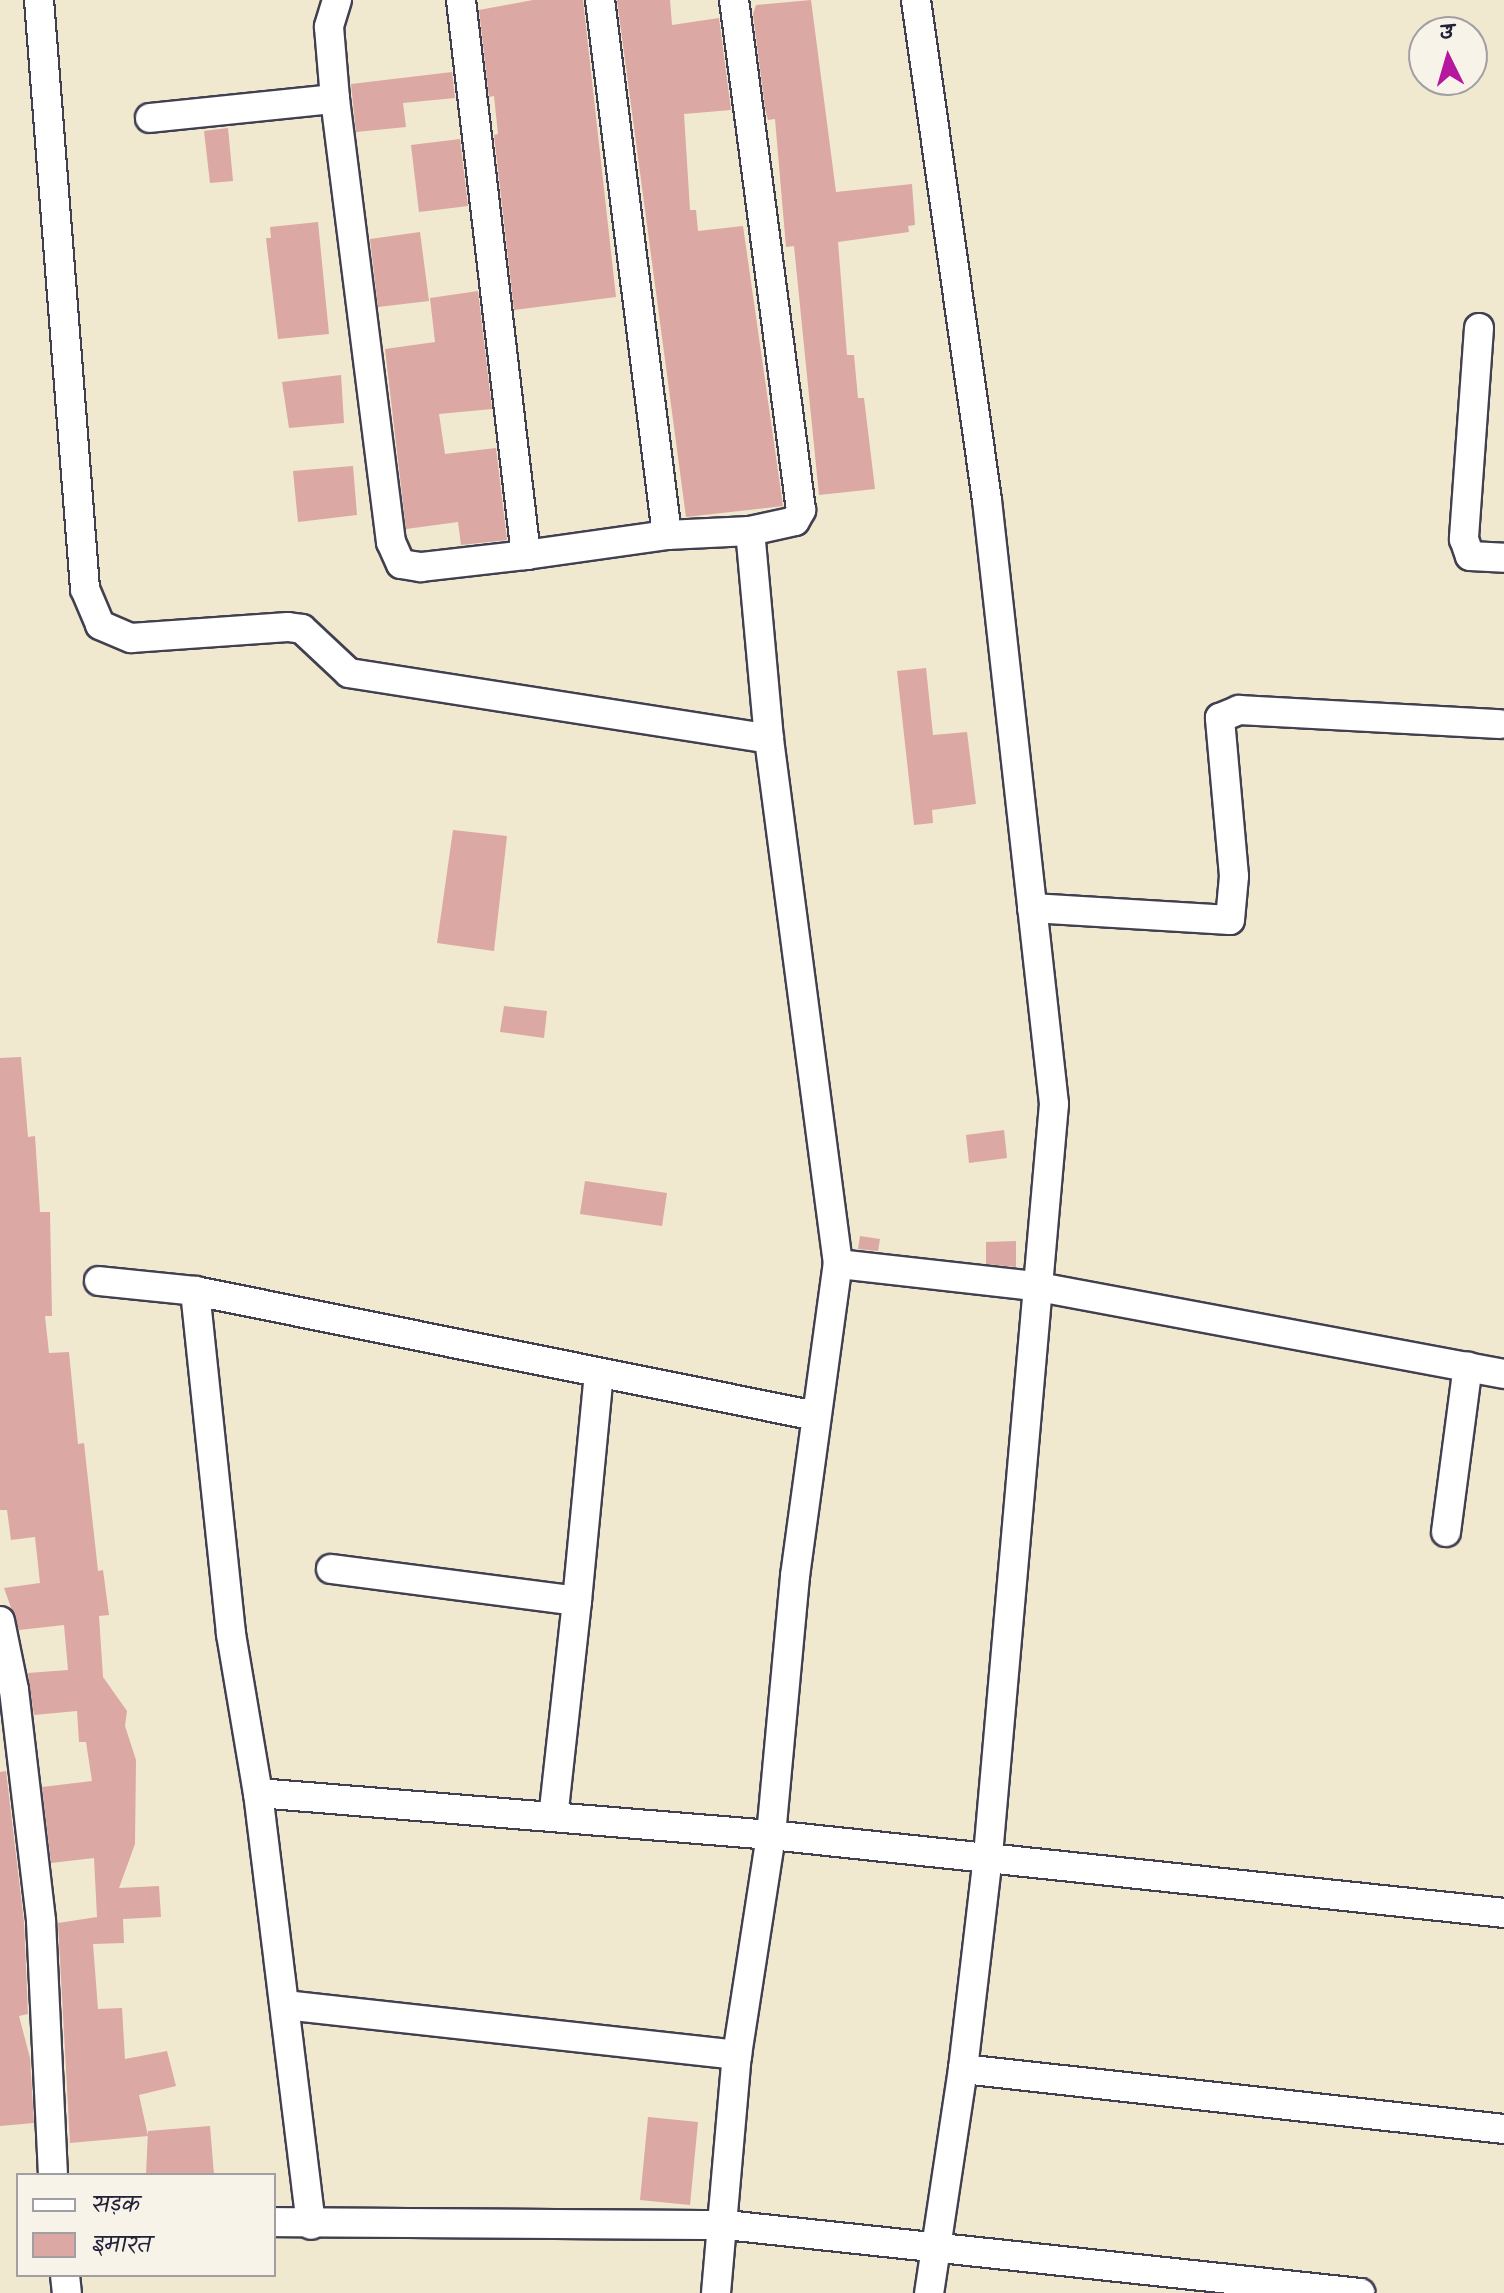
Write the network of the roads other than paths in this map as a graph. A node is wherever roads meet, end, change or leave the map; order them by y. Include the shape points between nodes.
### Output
1 (39, 0) edge
2 (337, 0) edge
3 (461, 0) edge
4 (600, 0) edge
5 (734, 0) edge
6 (916, 0) edge
7 (335, 99) junction
8 (150, 118) dead end
9 (1479, 328) dead end
10 (750, 531) junction
11 (667, 535) junction
12 (526, 555) junction
13 (1504, 558) edge
14 (1503, 723) edge
15 (769, 739) junction
16 (1032, 908) junction
17 (838, 1264) junction
18 (99, 1281) dead end
19 (1034, 1286) junction
20 (195, 1291) junction
21 (1468, 1366) junction
22 (599, 1373) junction
23 (1504, 1374) edge
24 (816, 1416) junction
25 (1446, 1532) dead end
26 (331, 1569) dead end
27 (577, 1601) junction
28 (0, 1621) edge
29 (258, 1793) junction
30 (553, 1817) junction
31 (771, 1835) junction
32 (988, 1856) junction
33 (1504, 1913) edge
34 (285, 2005) junction
35 (737, 2055) junction
36 (963, 2069) junction
37 (1504, 2129) edge
38 (53, 2173) edge
39 (276, 2222) edge
40 (311, 2225) junction
41 (726, 2225) junction
42 (933, 2246) junction
43 (716, 2293) edge
44 (929, 2293) edge
45 (1360, 2293) edge

1 - 15 street via 85,589 100,625 131,638 302,629 349,673
2 - 7 street via 329,27
3 - 12 street
4 - 11 street
5 - 10 street via 801,510 795,521
6 - 16 street via 987,500
7 - 8 street
7 - 12 street via 391,542 401,564 421,567
9 - 13 street via 1464,539 1470,556
10 - 11 street
10 - 15 street
11 - 12 street
14 - 16 street via 1239,710 1220,718 1234,876 1230,920
15 - 17 street
16 - 19 street via 1054,1104
17 - 19 street
17 - 24 street
18 - 20 street
19 - 21 street
19 - 32 street via 1017,1567
20 - 22 street
20 - 29 street via 231,1634
21 - 23 street
21 - 25 street
22 - 24 street
22 - 27 street
24 - 31 street
26 - 27 street
27 - 30 street
28 - 38 street via 14,1690 41,1921
29 - 30 street
29 - 34 street
30 - 31 street
31 - 32 street
31 - 35 street
32 - 33 street
32 - 36 street
34 - 35 street
34 - 40 street
35 - 41 street
36 - 37 street
36 - 42 street
39 - 40 street
40 - 41 street
41 - 42 street
41 - 43 street
42 - 44 street
42 - 45 street

